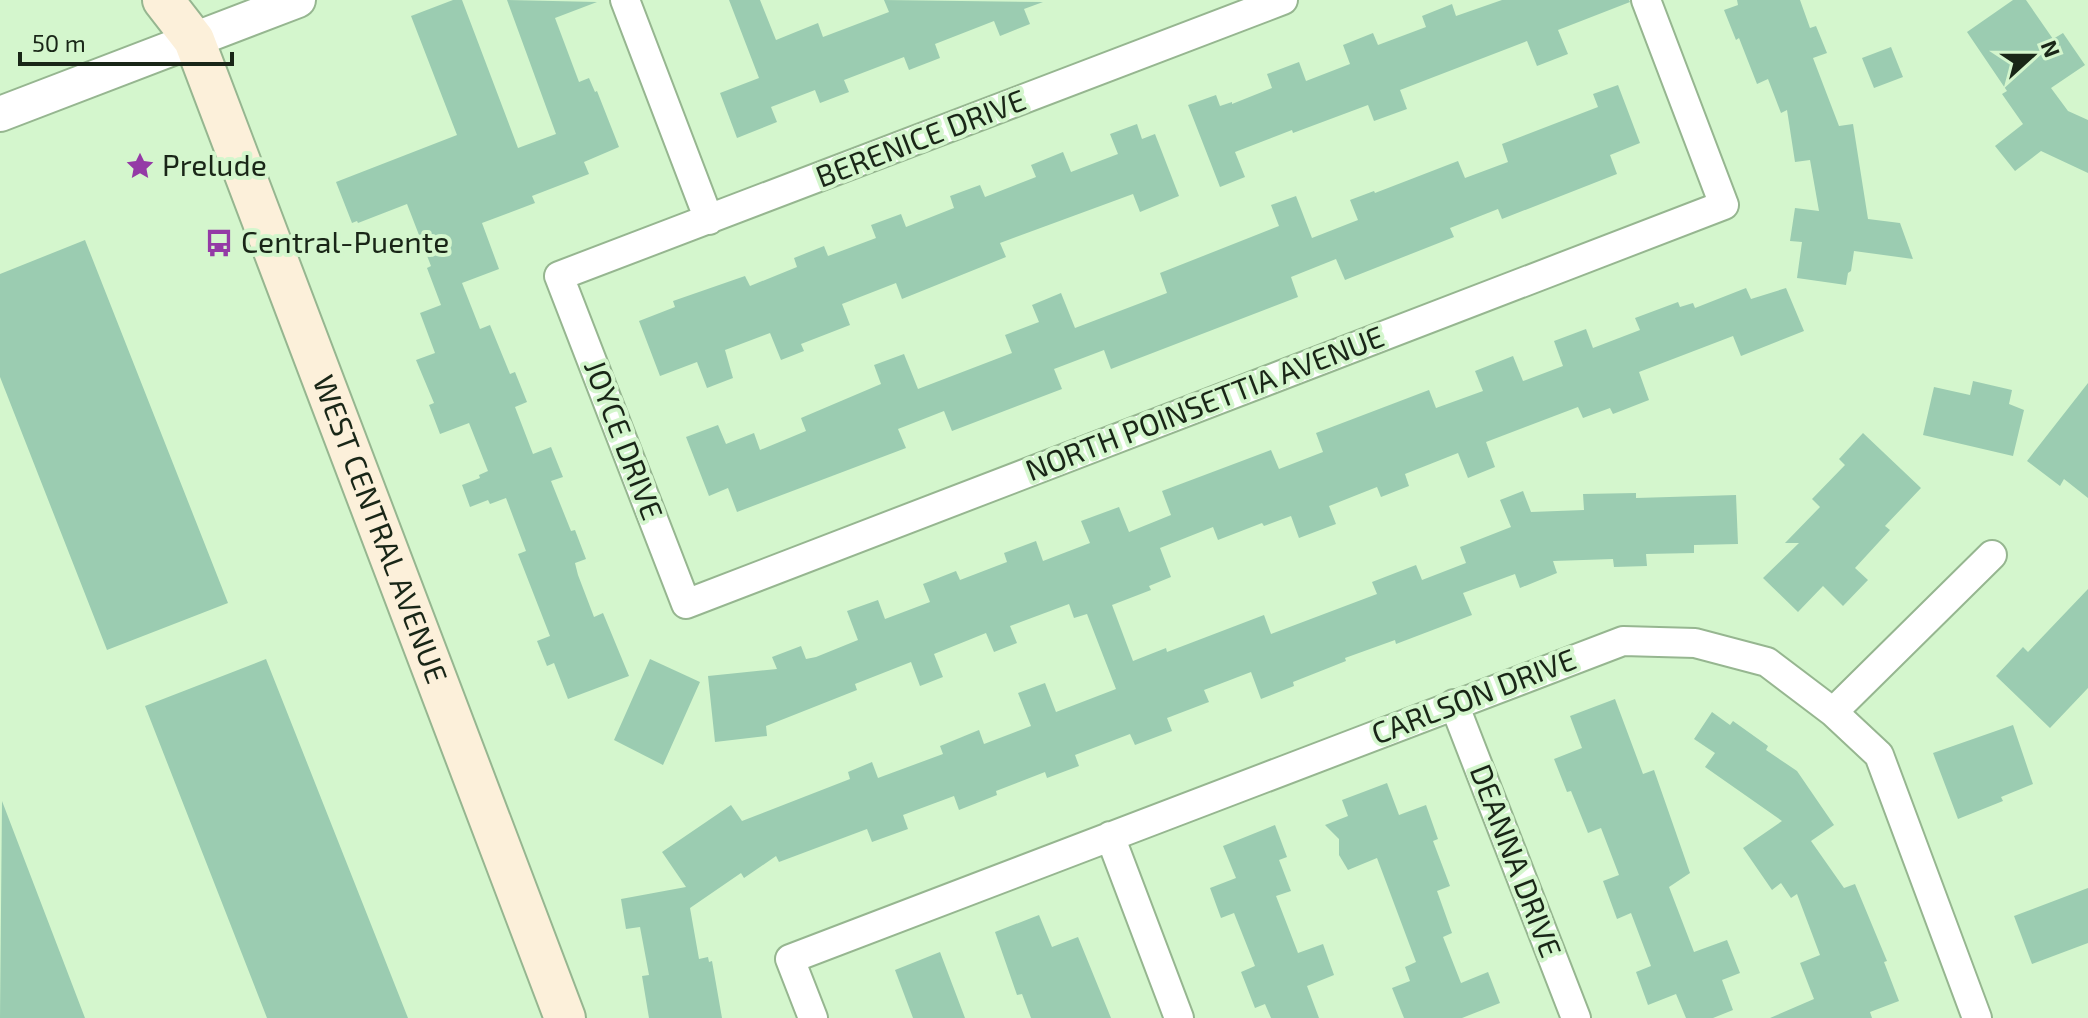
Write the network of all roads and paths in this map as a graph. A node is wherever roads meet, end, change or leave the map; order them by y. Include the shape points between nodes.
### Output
1 (163, 0) edge
2 (192, 0) edge
3 (298, 0) edge
4 (625, 0) edge
5 (1283, 0) edge
6 (1646, 0) edge
7 (194, 40) junction
8 (0, 114) edge
9 (709, 220) junction
10 (559, 276) joint
11 (1992, 555) dead end
12 (686, 604) joint
13 (1454, 704) junction
14 (1833, 712) junction
15 (1110, 836) junction
16 (565, 1018) edge
17 (813, 1018) edge
18 (1179, 1018) edge
19 (1576, 1018) edge
20 (1977, 1018) edge

1 - 7 main road, WEST CENTRAL AVENUE
2 - 7 main road, WEST CENTRAL AVENUE
3 - 7 street
4 - 9 street
5 - 9 street, BERENICE DRIVE
6 - 12 street, NORTH POINSETTIA AVENUE via 1724,205
7 - 8 street
7 - 16 main road, WEST CENTRAL AVENUE
9 - 10 street, BERENICE DRIVE
10 - 12 street, JOYCE DRIVE
11 - 14 street
13 - 14 street, CARLSON DRIVE via 1623,641 1695,643 1767,662
13 - 15 street, CARLSON DRIVE
13 - 19 street, DEANNA DRIVE
14 - 20 street, CARLSON DRIVE via 1879,755
15 - 17 street, CARLSON DRIVE via 790,959
15 - 18 street

